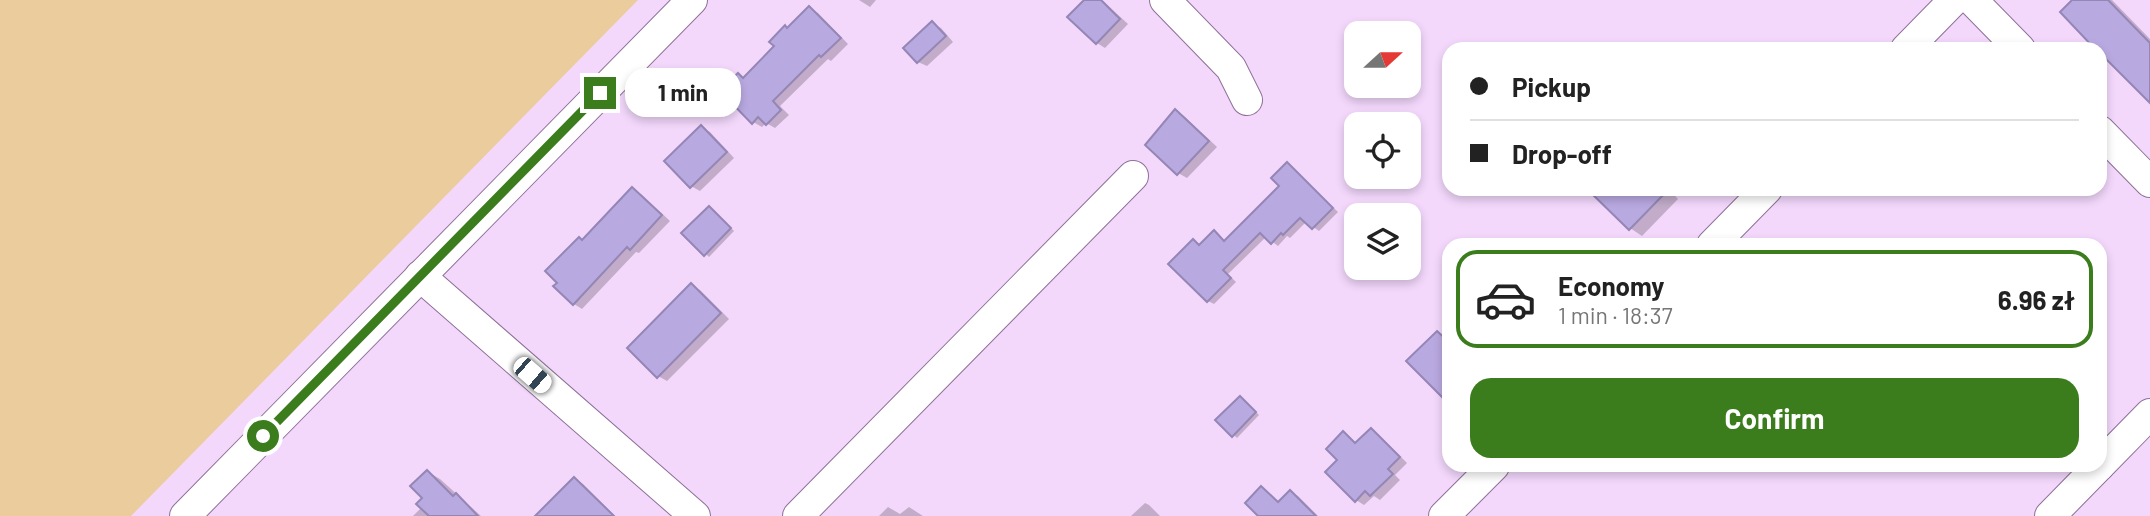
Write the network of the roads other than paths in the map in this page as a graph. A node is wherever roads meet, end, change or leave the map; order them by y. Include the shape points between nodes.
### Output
1 (692, 0) edge
2 (1165, 0) edge
3 (1952, 2) edge
4 (1913, 42) edge
5 (2010, 42) edge
6 (1247, 100) dead end
7 (2107, 138) edge
8 (1133, 176) dead end
9 (2150, 182) edge
10 (1761, 196) edge
11 (1719, 238) edge
12 (420, 276) junction
13 (2150, 414) edge
14 (2107, 458) edge
15 (1488, 472) edge
16 (2093, 472) edge
17 (185, 516) edge
18 (695, 516) edge
19 (798, 516) edge
20 (1444, 516) edge
21 (2050, 516) edge

1 - 12 street
2 - 6 street via 1231,68
3 - 4 street
3 - 5 street
7 - 9 street
8 - 19 street
10 - 11 street
12 - 17 street
12 - 18 street
13 - 14 street
15 - 20 street
16 - 21 street

